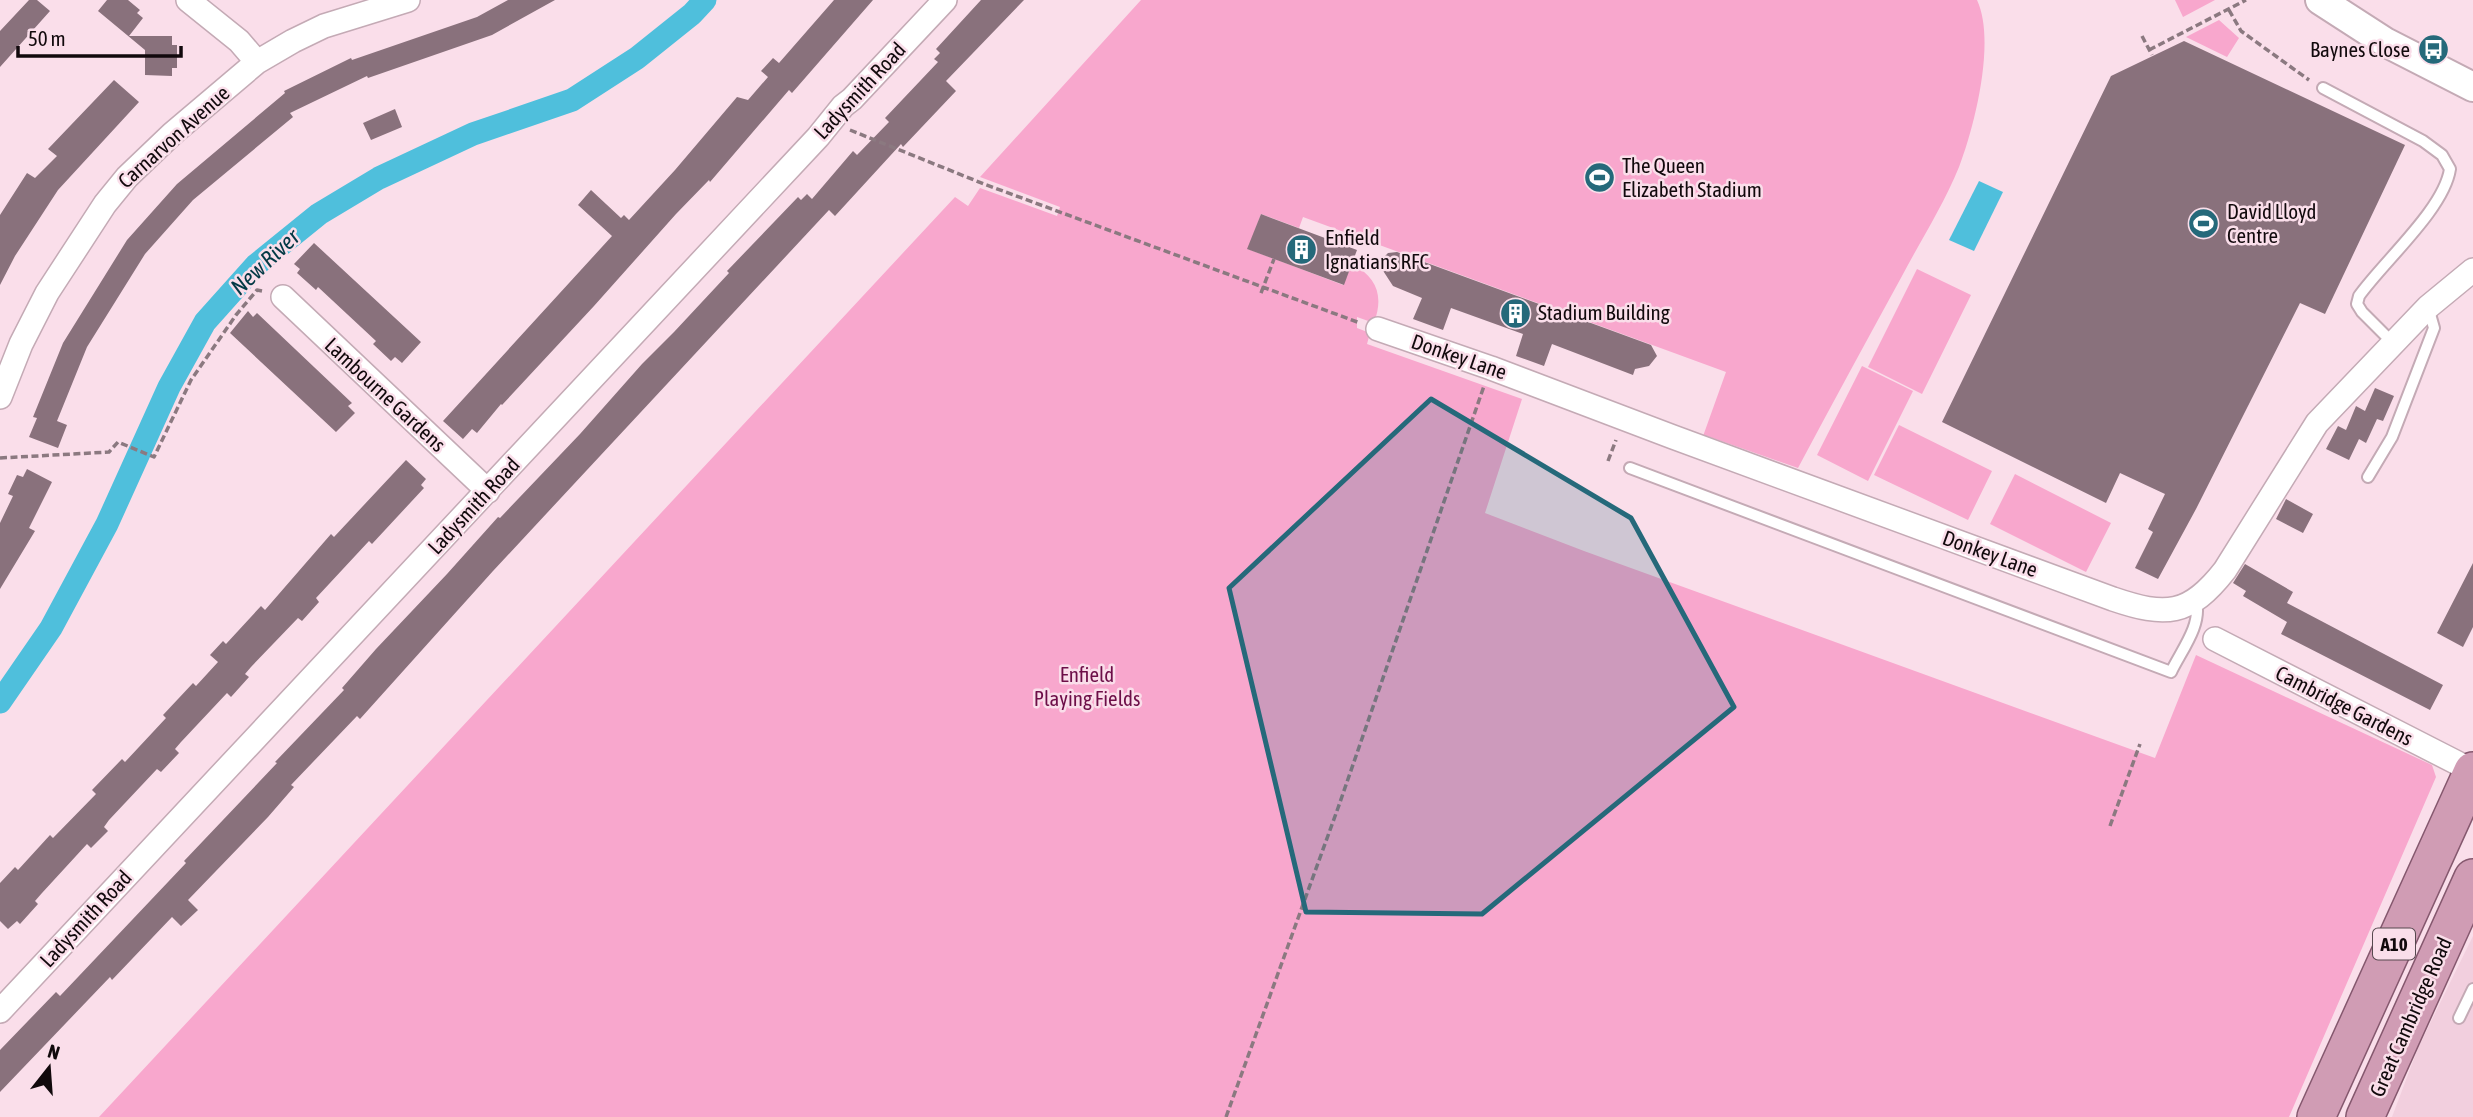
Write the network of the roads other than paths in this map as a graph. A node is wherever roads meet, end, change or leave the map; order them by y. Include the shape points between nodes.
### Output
1 (188, 0) edge
2 (408, 0) edge
3 (945, 0) edge
4 (2319, 0) edge
5 (257, 62) junction
6 (2473, 87) edge
7 (2323, 88) road end
8 (2473, 270) edge
9 (272, 295) road end
10 (2428, 307) junction
11 (1378, 329) road end
12 (2392, 342) junction
13 (0, 397) edge
14 (1630, 468) dead end
15 (2368, 477) dead end
16 (488, 491) junction
17 (2196, 602) junction
18 (2216, 639) dead end
19 (2466, 793) edge
20 (2473, 878) edge
21 (2473, 989) edge
22 (0, 1011) edge
23 (2459, 1018) dead end
24 (2316, 1117) edge
25 (2365, 1117) edge

1 - 5 street via 239,41
2 - 5 street, Carnarvon Avenue via 324,26
3 - 16 street, Ladysmith Road
4 - 6 street via 2385,42
5 - 13 street, Carnarvon Avenue via 163,143 105,204 47,293
7 - 12 lane via 2423,141 2450,169 2438,198 2359,296 2362,312
8 - 10 street
9 - 16 street, Lambourne Gardens
10 - 12 street
10 - 15 lane via 2434,328 2392,437
11 - 17 street, Donkey Lane via 2132,606 2160,611
12 - 17 street via 2317,423 2225,570
14 - 17 lane via 2171,672 2198,617
16 - 22 street, Ladysmith Road
18 - 19 street, Cambridge Gardens
19 - 24 highway, A10
20 - 25 highway, Great Cambridge Road / A10
21 - 23 lane

